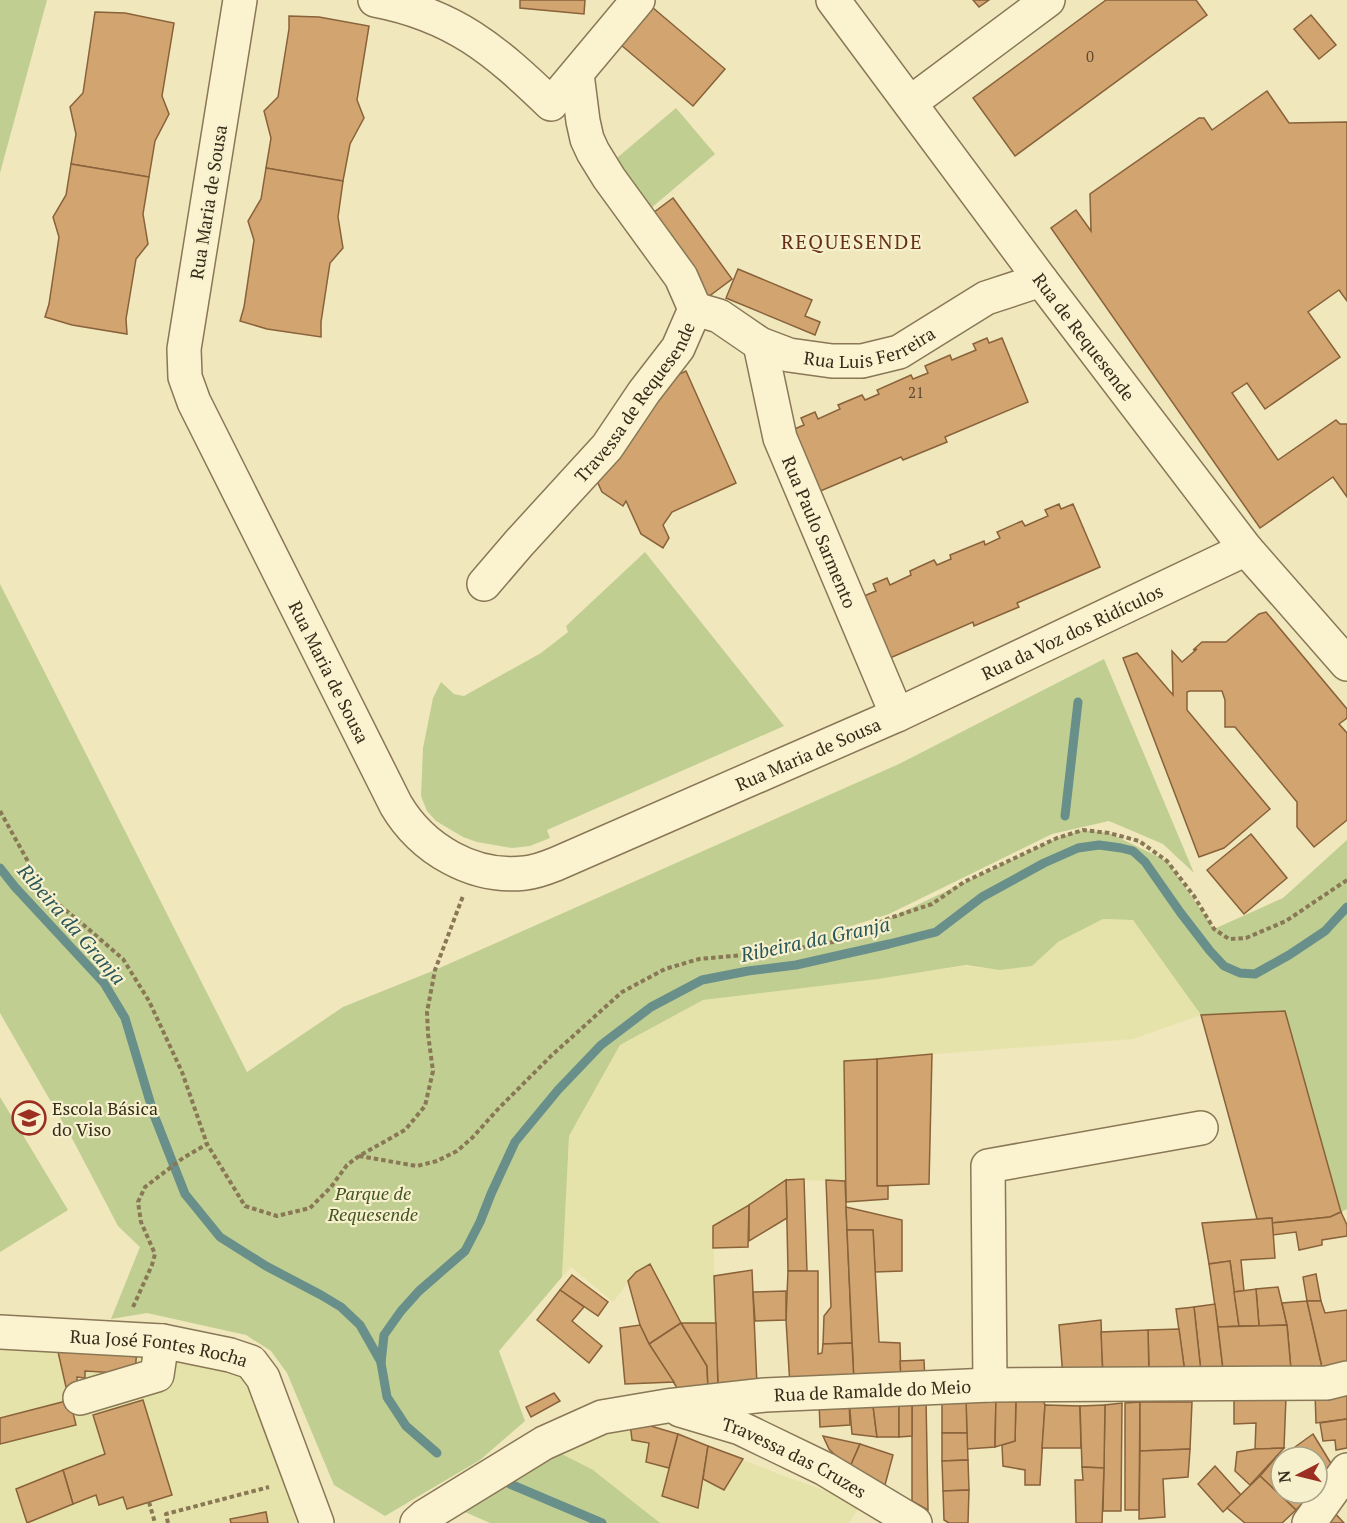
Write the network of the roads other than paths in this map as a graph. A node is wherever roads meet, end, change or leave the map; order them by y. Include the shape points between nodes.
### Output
1 (240, 0) edge
2 (375, 0) edge
3 (638, 0) edge
4 (833, 0) edge
5 (1048, 0) edge
6 (577, 74) junction
7 (910, 103) junction
8 (1041, 280) junction
9 (695, 309) junction
10 (760, 344) junction
11 (1246, 549) junction
12 (484, 584) dead end
13 (1347, 664) edge
14 (897, 715) junction
15 (1201, 1128) dead end
16 (0, 1332) edge
17 (162, 1341) junction
18 (1347, 1378) edge
19 (990, 1385) junction
20 (80, 1398) dead end
21 (667, 1406) junction
22 (1347, 1470) edge
23 (428, 1521) edge
24 (317, 1523) edge
25 (915, 1523) edge
26 (1309, 1523) edge

1 - 14 street, Rua Maria de Sousa via 184,349 187,386 408,824 426,842 474,868 526,873 556,864
2 - 6 street via 424,13 468,35 512,67 551,104
3 - 6 street
4 - 7 street, Rua de Requesende
5 - 7 street
6 - 9 street, Travessa de Requesende via 582,121 593,152 681,277
7 - 8 street, Rua de Requesende
8 - 10 street, Rua Luis Ferreira via 986,298 899,352 862,361 789,355
8 - 11 street, Rua de Requesende
9 - 10 street, Rua Luis Ferreira via 719,316
9 - 12 street, Travessa de Requesende via 678,348 607,447
10 - 14 street, Rua Paulo Sarmento via 780,438
11 - 13 street, Rua de Requesende
11 - 14 street, Rua da Voz dos Ridículos
15 - 19 street via 988,1166
16 - 17 street, Rua José Fontes Rocha
17 - 20 street via 157,1375
17 - 24 street, Rua José Fontes Rocha via 251,1362 263,1378
18 - 19 street, Rua de Ramalde do Meio via 1327,1383
19 - 21 street, Rua de Ramalde do Meio via 765,1395
21 - 23 street, Rua de Ramalde do Meio via 602,1417 544,1443
21 - 25 street, Travessa das Cruzes via 740,1428 825,1469
22 - 26 street

